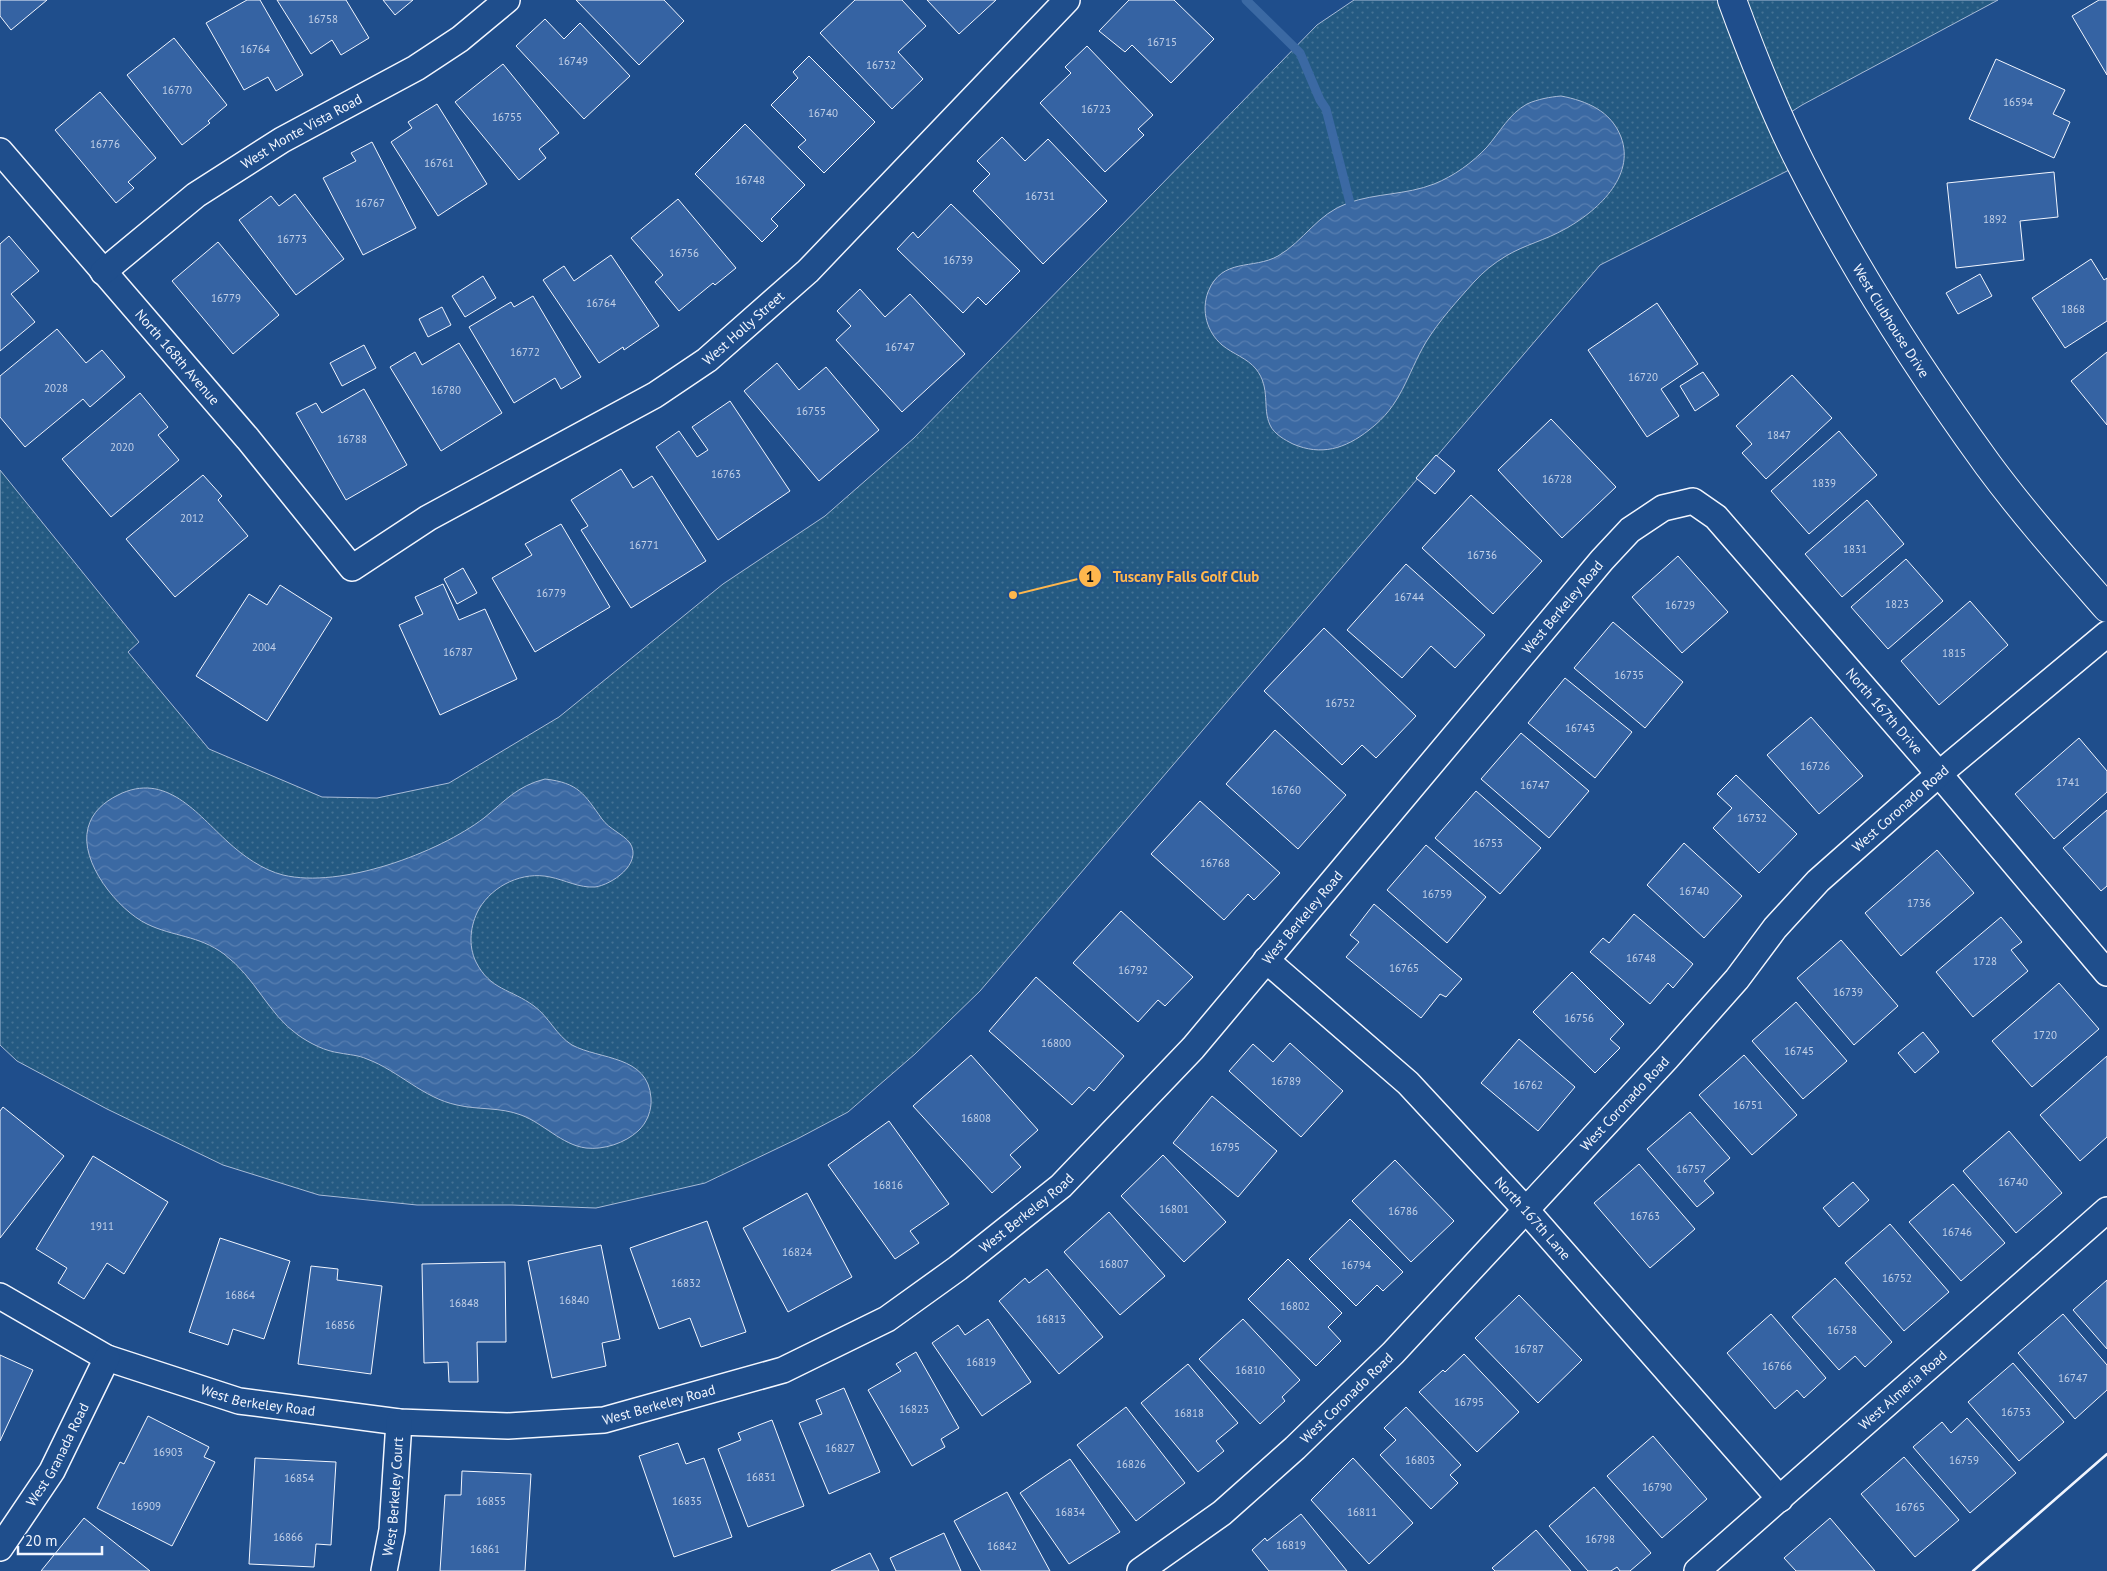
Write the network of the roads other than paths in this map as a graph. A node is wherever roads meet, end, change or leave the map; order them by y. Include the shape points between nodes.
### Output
1 (507, 0) edge
2 (1067, 0) edge
3 (1732, 0) edge
4 (0, 151) edge
5 (103, 272) junction
6 (1693, 502) joint
7 (352, 568) joint
8 (2107, 608) edge
9 (2107, 634) edge
10 (1939, 774) junction
11 (1266, 960) junction
12 (2107, 973) edge
13 (1526, 1210) junction
14 (2107, 1210) edge
15 (0, 1296) edge
16 (107, 1358) junction
17 (398, 1422) junction
18 (1780, 1499) junction
19 (0, 1548) edge
20 (384, 1571) edge
21 (1140, 1571) edge
22 (1698, 1571) edge

1 - 5 street, West Monte Vista Road via 460,39 416,68 282,140 196,195
2 - 7 street, West Holly Street via 808,271 706,360 655,395 428,518
3 - 8 street, West Clubhouse Drive via 1801,164 1904,344 1989,466 2042,534
4 - 5 street, North 168th Avenue
5 - 7 street, North 168th Avenue via 248,439
6 - 10 street, North 167th Drive via 1716,517
6 - 11 street, West Berkeley Road via 1663,508 1630,530
9 - 10 street, West Coronado Road
10 - 12 street, North 167th Drive
10 - 13 street, West Coronado Road via 1818,881 1730,986
11 - 13 street, North 167th Lane via 1408,1083
11 - 17 street, West Berkeley Road via 1193,1048 1061,1186 958,1268 887,1319 784,1370 604,1420 508,1426
13 - 18 street, North 167th Lane
13 - 21 street, West Coronado Road via 1393,1353 1295,1448 1222,1513
14 - 18 street, West Almeria Road
15 - 16 street, West Berkeley Road
16 - 17 street, West Berkeley Road via 239,1401
16 - 19 street, West Granada Road via 52,1471
17 - 20 street, West Berkeley Court via 392,1530
18 - 22 street, West Almeria Road

